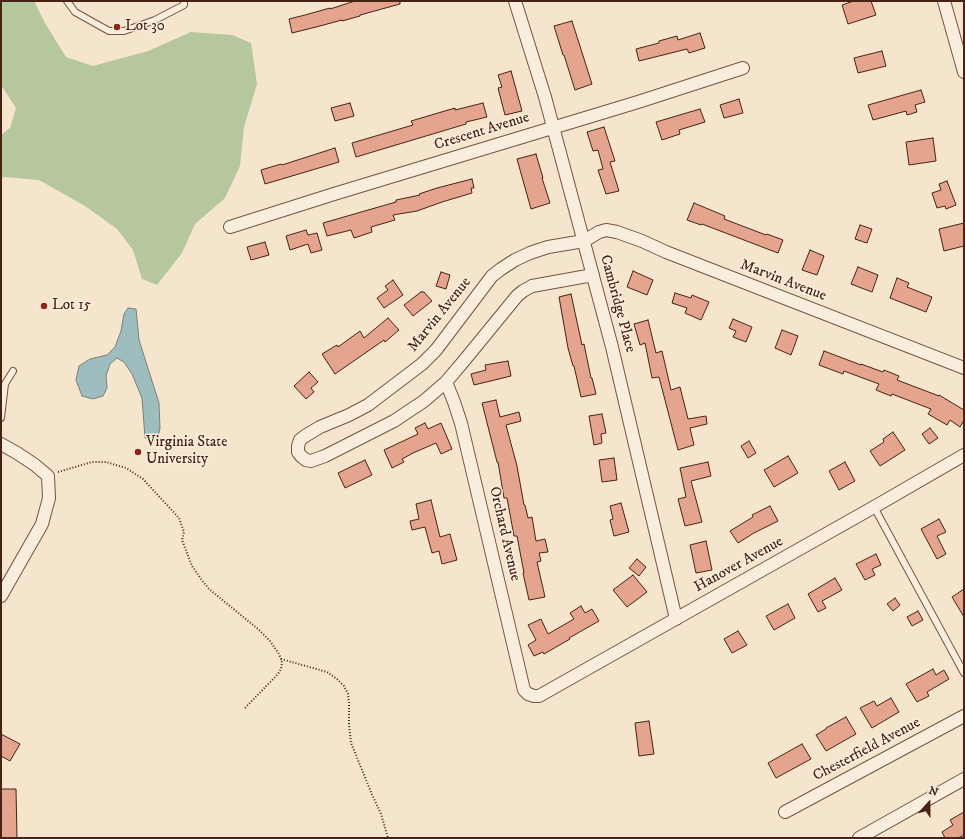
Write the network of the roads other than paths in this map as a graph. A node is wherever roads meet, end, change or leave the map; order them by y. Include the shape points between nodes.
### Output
1 (67, 1) edge
2 (184, 1) edge
3 (515, 1) edge
4 (944, 1) edge
5 (743, 68) dead end
6 (964, 72) edge
7 (553, 127) junction
8 (230, 227) dead end
9 (584, 241) junction
10 (593, 275) junction
11 (964, 368) edge
12 (13, 371) dead end
13 (446, 382) junction
14 (1, 418) edge
15 (1, 444) edge
16 (964, 455) edge
17 (874, 507) junction
18 (1, 596) edge
19 (676, 619) junction
20 (964, 673) edge
21 (528, 694) joint
22 (964, 716) edge
23 (964, 779) edge
24 (786, 812) dead end
25 (859, 838) edge

1 - 2 lane via 75,12 109,31 124,31 155,20 184,5
3 - 7 street, Cambridge Place
4 - 6 street
5 - 7 street, Crescent Avenue
7 - 8 street, Crescent Avenue
7 - 9 street, Cambridge Place
9 - 10 street, Cambridge Place
9 - 11 street, Marvin Avenue via 606,230 617,232
9 - 13 street, Marvin Avenue via 530,253 501,269 492,276 436,350 422,364 368,405 305,436 300,440 298,452 311,462 325,456 403,416
10 - 13 street, Marvin Avenue via 532,286 523,291
10 - 19 street, Cambridge Place
12 - 14 lane via 5,384
13 - 21 street, Orchard Avenue via 461,423 524,690
15 - 18 street via 48,476 49,498 42,524
16 - 17 street, Hanover Avenue
17 - 19 street, Hanover Avenue
17 - 20 lane
19 - 21 street, Hanover Avenue via 539,696
22 - 24 street, Chesterfield Avenue
23 - 25 street

